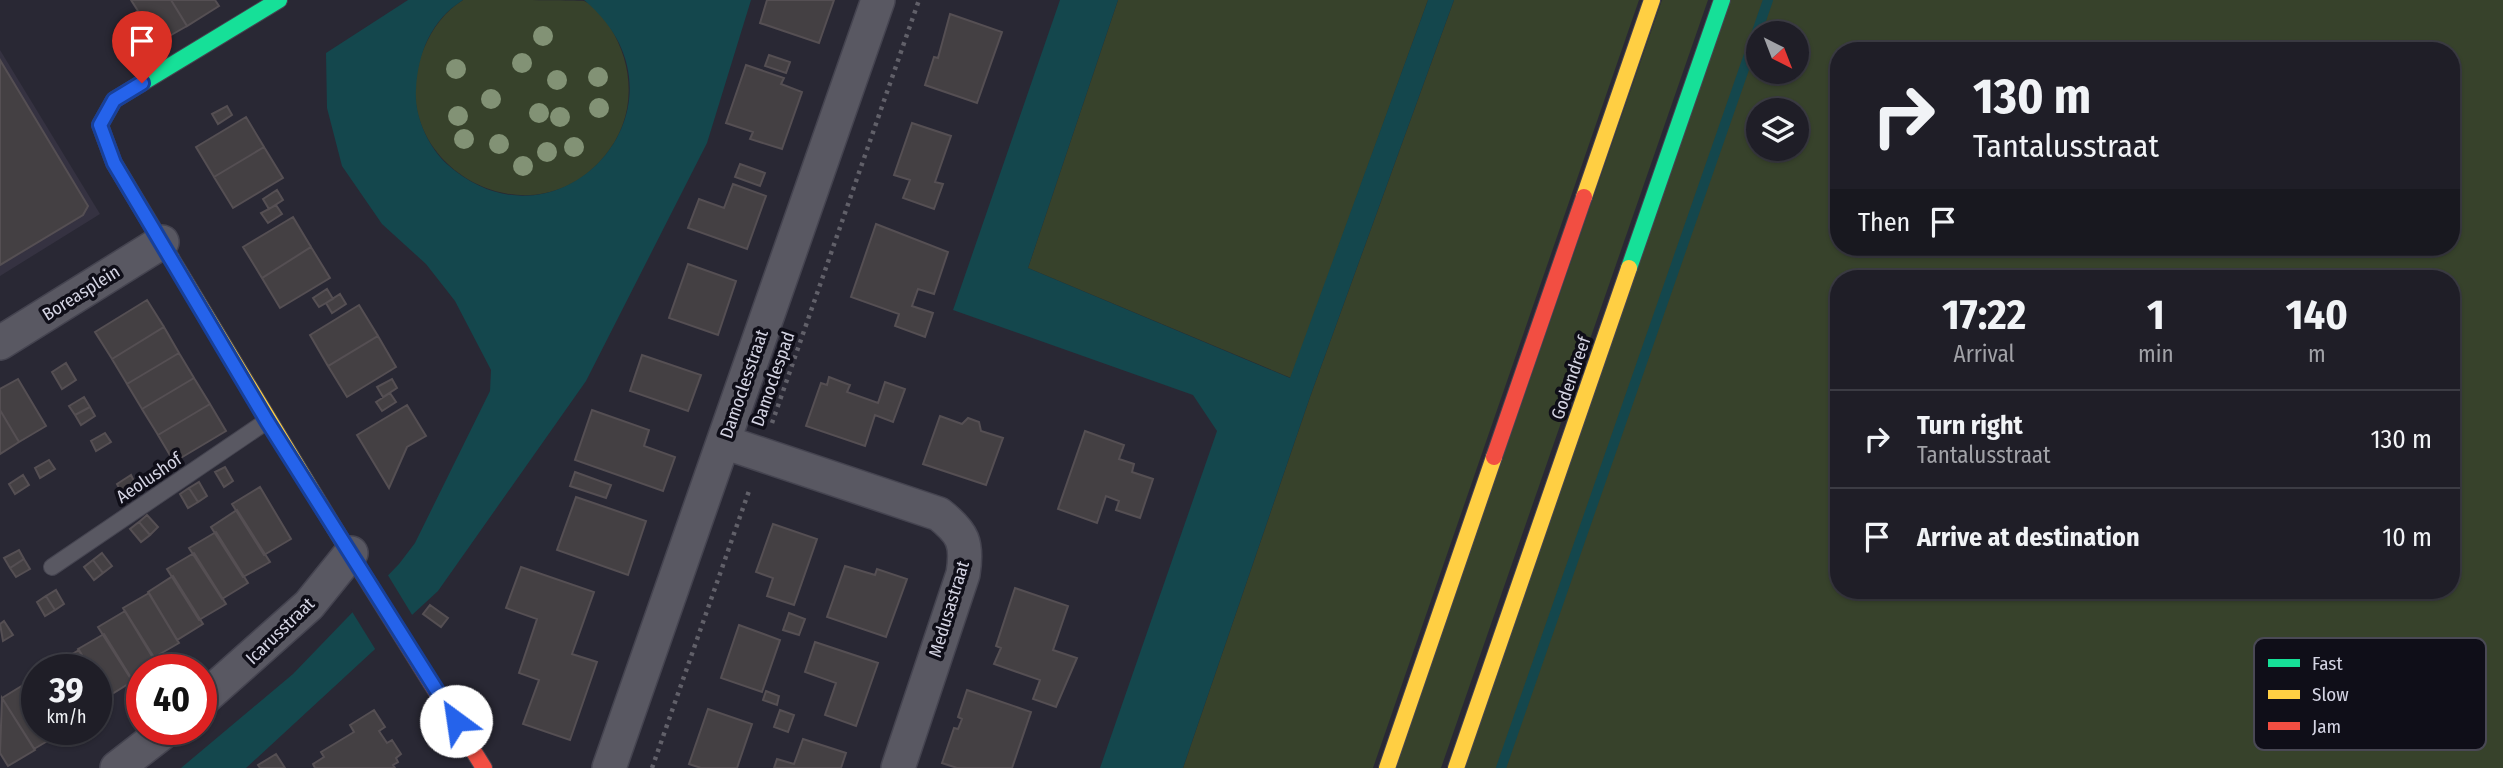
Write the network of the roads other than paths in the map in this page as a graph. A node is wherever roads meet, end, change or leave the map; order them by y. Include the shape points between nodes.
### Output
1 (279, 0) edge
2 (878, 0) edge
3 (1652, 0) edge
4 (1722, 0) edge
5 (162, 242) junction
6 (0, 343) edge
7 (267, 421) junction
8 (724, 442) junction
9 (351, 553) junction
10 (52, 567) dead end
11 (217, 687) edge
12 (147, 745) edge
13 (117, 768) edge
14 (484, 768) edge
15 (609, 768) edge
16 (898, 768) edge
17 (1387, 768) edge
18 (1456, 768) edge

1 - 5 main road via 114,100 100,125 114,163
2 - 8 street, Damoclesstraat
3 - 17 main road
4 - 18 main road, Godendreef
5 - 6 street, Boreasplein
5 - 7 main road
7 - 9 main road
7 - 10 lane, Aeolushof
8 - 15 street, Damoclesstraat
8 - 16 street, Medusastraat via 939,514 957,528 967,550 963,574
9 - 11 street, Icarusstraat via 309,605
9 - 14 main road
12 - 13 street

